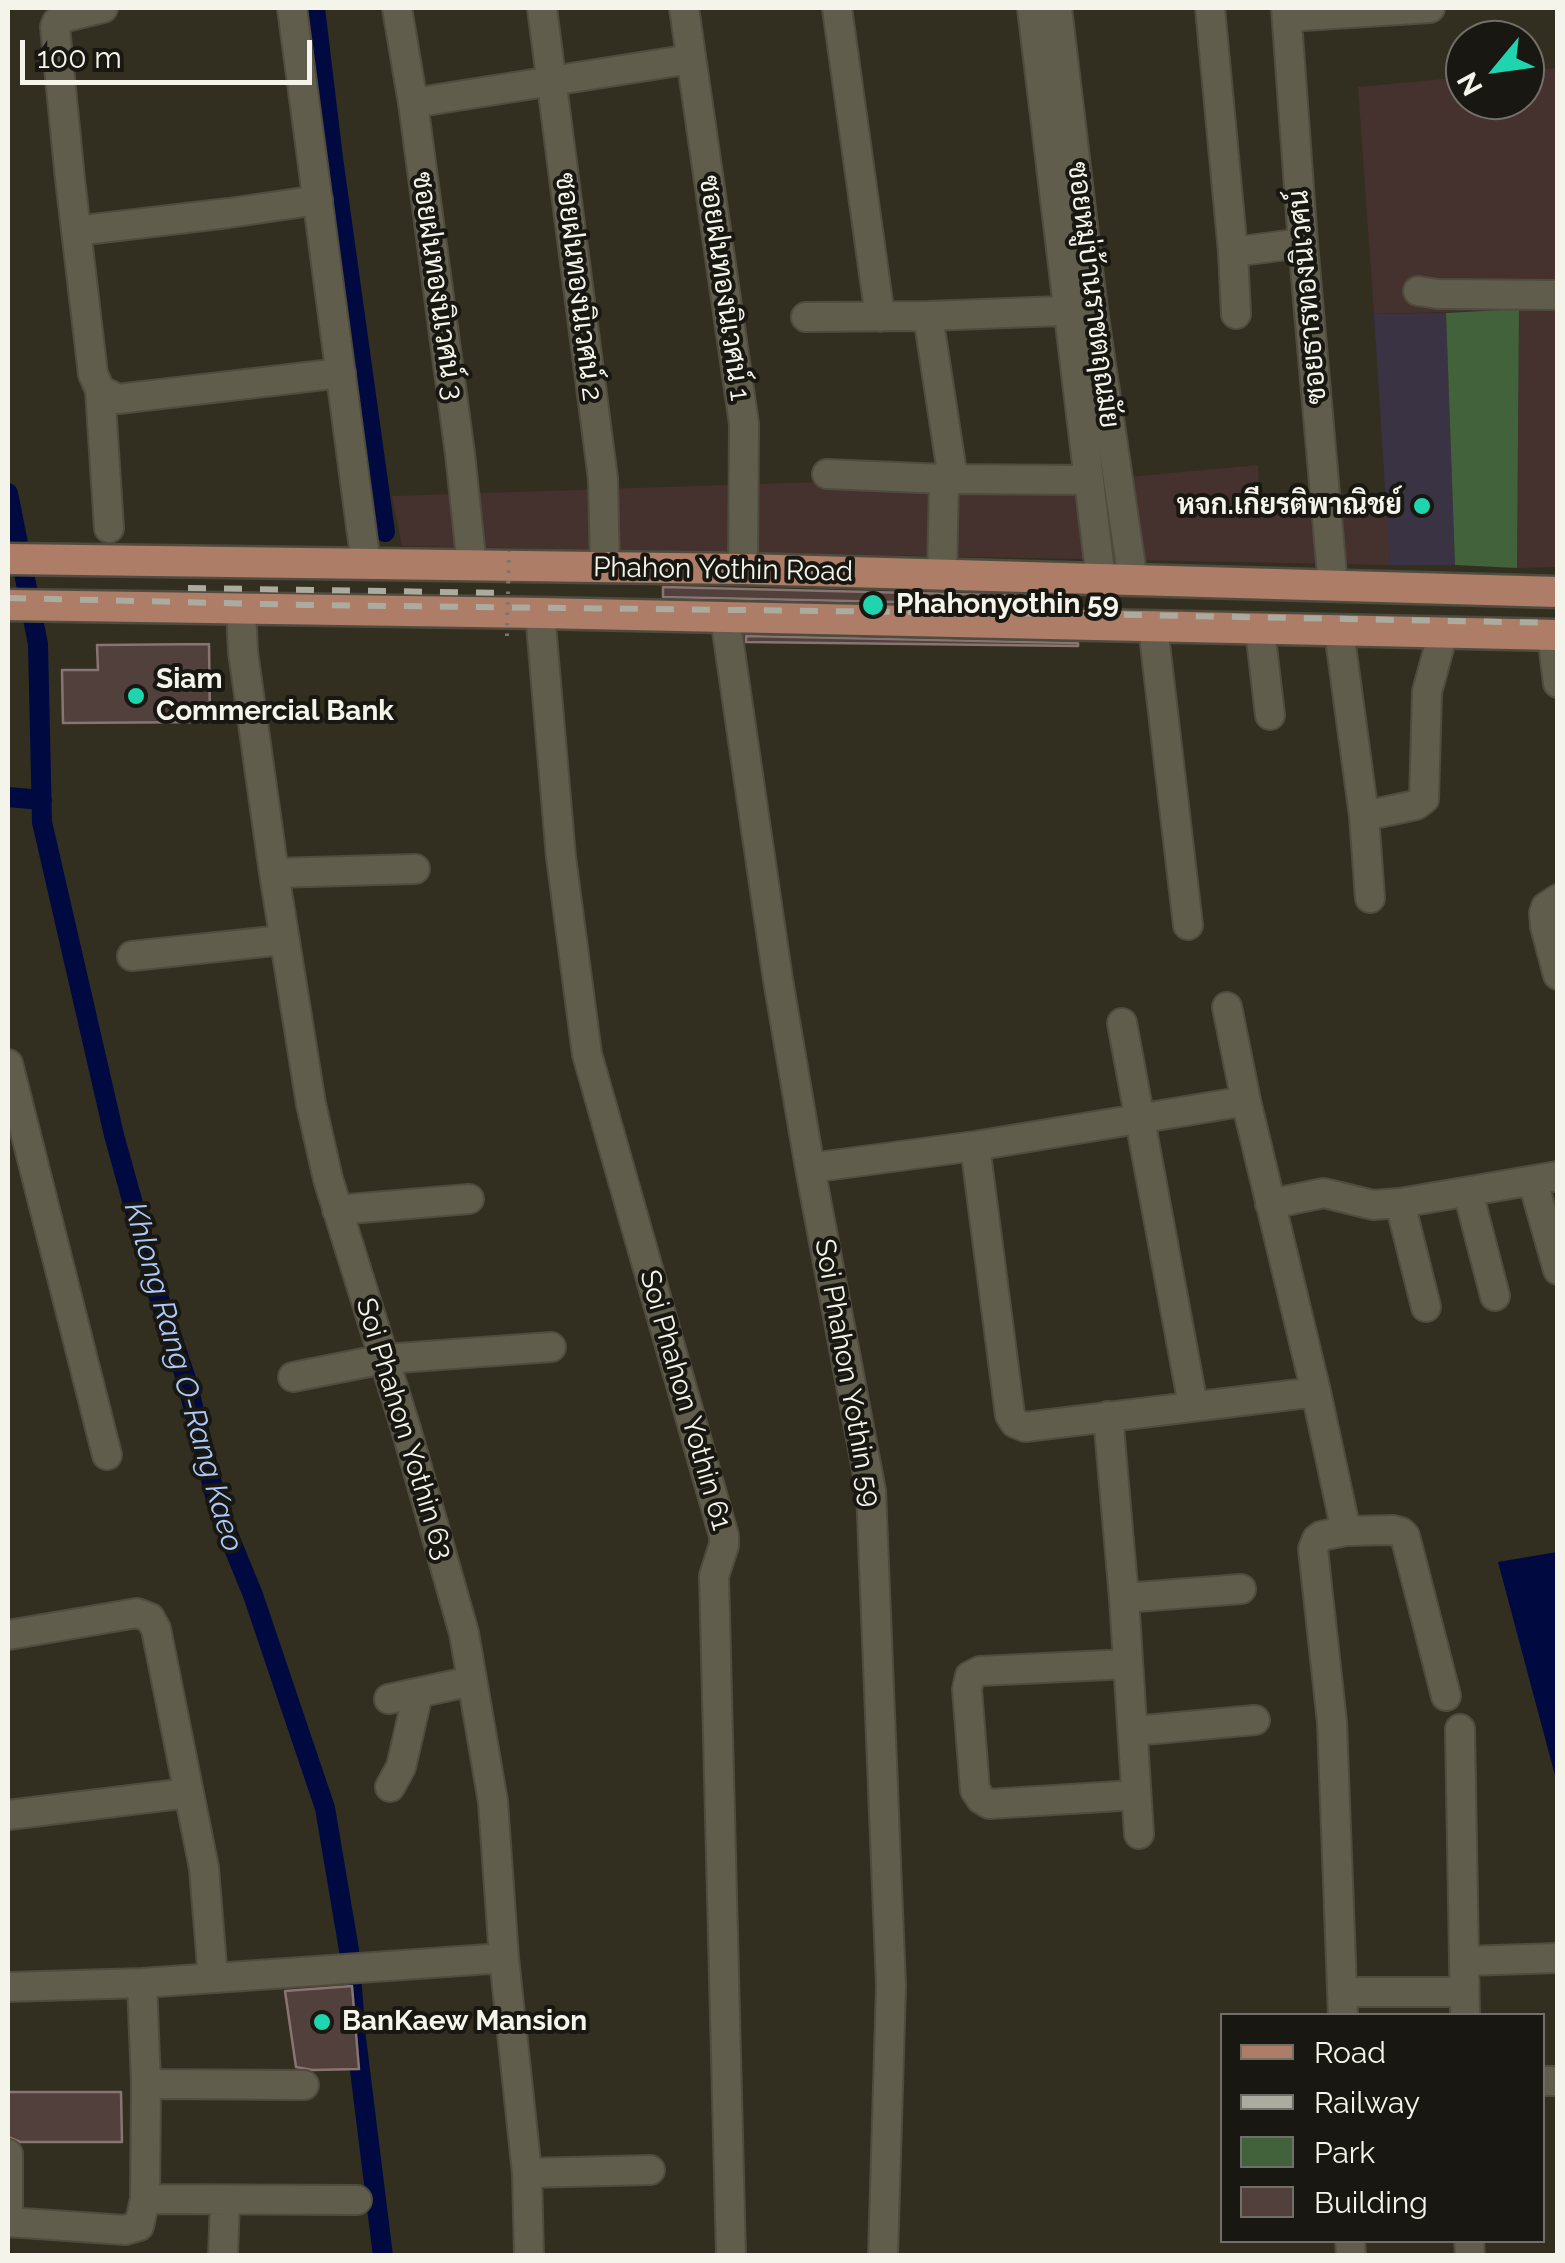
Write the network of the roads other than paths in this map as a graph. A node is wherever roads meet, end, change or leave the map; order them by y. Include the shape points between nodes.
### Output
1 (103, 8) edge
2 (292, 8) edge
3 (397, 8) edge
4 (542, 8) edge
5 (684, 8) edge
6 (837, 8) edge
7 (1032, 8) edge
8 (1057, 8) edge
9 (1210, 8) edge
10 (1430, 8) edge
11 (72, 11) edge
12 (1286, 12) edge
13 (692, 59) junction
14 (551, 81) junction
15 (413, 103) junction
16 (318, 200) junction
17 (76, 231) junction
18 (1303, 243) junction
19 (1233, 252) junction
20 (1418, 291) dead end
21 (1558, 295) edge
22 (1080, 310) junction
23 (1236, 314) dead end
24 (928, 316) junction
25 (806, 317) dead end
26 (880, 317) junction
27 (341, 373) junction
28 (100, 390) junction
29 (827, 474) dead end
30 (948, 479) junction
31 (1089, 480) junction
32 (110, 528) dead end
33 (8, 559) edge
34 (381, 564) junction
35 (472, 566) junction
36 (606, 568) junction
37 (744, 569) junction
38 (942, 575) junction
39 (1100, 580) junction
40 (1133, 581) junction
41 (1333, 586) junction
42 (1558, 592) edge
43 (8, 605) edge
44 (241, 609) junction
45 (385, 611) junction
46 (540, 613) junction
47 (725, 617) junction
48 (1152, 627) junction
49 (1260, 630) junction
50 (1339, 632) junction
51 (1444, 633) junction
52 (1555, 635) edge
53 (1558, 683) edge
54 (1270, 715) dead end
55 (1364, 816) junction
56 (415, 869) dead end
57 (274, 873) junction
58 (1370, 898) dead end
59 (1558, 899) edge
60 (1188, 925) dead end
61 (284, 940) junction
62 (132, 956) dead end
63 (1558, 975) edge
64 (1227, 1006) dead end
65 (1122, 1023) dead end
66 (8, 1064) edge
67 (1246, 1101) junction
68 (1139, 1118) junction
69 (975, 1146) junction
70 (810, 1168) junction
71 (1545, 1179) edge
72 (1468, 1192) junction
73 (469, 1198) dead end
74 (1400, 1203) junction
75 (1270, 1204) junction
76 (337, 1210) junction
77 (1558, 1270) edge
78 (1495, 1296) dead end
79 (1426, 1307) dead end
80 (551, 1346) dead end
81 (384, 1359) junction
82 (293, 1377) dead end
83 (1316, 1392) junction
84 (1193, 1405) junction
85 (1108, 1416) junction
86 (107, 1454) dead end
87 (1346, 1531) junction
88 (1241, 1589) dead end
89 (1124, 1598) junction
90 (8, 1634) edge
91 (1128, 1664) junction
92 (472, 1681) junction
93 (418, 1693) junction
94 (1446, 1696) dead end
95 (388, 1699) dead end
96 (1255, 1720) dead end
97 (1460, 1729) dead end
98 (1133, 1731) junction
99 (390, 1787) dead end
100 (188, 1793) junction
101 (1136, 1795) junction
102 (8, 1814) edge
103 (1140, 1834) dead end
104 (504, 1958) junction
105 (1558, 1958) edge
106 (1465, 1962) junction
107 (213, 1978) junction
108 (142, 1983) junction
109 (8, 1987) edge
110 (1343, 2004) edge
111 (1464, 2004) edge
112 (146, 2084) junction
113 (304, 2085) dead end
114 (8, 2154) edge
115 (650, 2170) dead end
116 (527, 2173) junction
117 (145, 2200) junction
118 (225, 2200) junction
119 (357, 2200) dead end
120 (8, 2220) edge
121 (223, 2256) edge
122 (529, 2256) edge
123 (731, 2256) edge
124 (883, 2256) edge

1 - 11 street
2 - 16 street
3 - 15 street, ซอยฝนทองนิเวศน์ 3
4 - 14 street, ซอยฝนทองนิเวศน์ 2
5 - 13 street, ซอยฝนทองนิเวศน์ 1
6 - 26 street
7 - 22 street, ซอยหมู่บ้านราชตฤณมัย
8 - 22 street, ซอยหมู่บ้านราชตฤณมัย
9 - 19 street
10 - 12 street
11 - 17 street via 55,27
12 - 18 street, ซอยธารทองนิเวศน์
13 - 14 street
13 - 37 street, ซอยฝนทองนิเวศน์ 1 via 744,424
14 - 15 street
14 - 36 street, ซอยฝนทองนิเวศน์ 2 via 602,479
15 - 35 street, ซอยฝนทองนิเวศน์ 3
16 - 17 street
16 - 27 street
17 - 28 street
18 - 19 street
18 - 41 street, ซอยธารทองนิเวศน์
19 - 23 street
20 - 21 street
22 - 24 street
22 - 31 street, ซอยหมู่บ้านราชตฤณมัย
22 - 40 street, ซอยหมู่บ้านราชตฤณมัย
24 - 26 street
24 - 30 street
25 - 26 street
27 - 28 street via 118,400
27 - 34 street
28 - 32 street
29 - 30 street
30 - 31 street
30 - 38 street
31 - 39 street, ซอยหมู่บ้านราชตฤณมัย
33 - 34 main road, Phahon Yothin Road
34 - 35 main road, Phahon Yothin Road
34 - 45 main road
35 - 36 main road, Phahon Yothin Road
36 - 37 main road, Phahon Yothin Road
37 - 38 main road, Phahon Yothin Road
38 - 39 main road, Phahon Yothin Road
39 - 40 main road, Phahon Yothin Road
40 - 41 main road, Phahon Yothin Road
41 - 42 main road, Phahon Yothin Road
43 - 44 main road, Phahon Yothin Road
44 - 45 main road, Phahon Yothin Road
44 - 57 street, Soi Phahon Yothin 63
45 - 46 main road, Phahon Yothin Road
46 - 47 main road, Phahon Yothin Road
46 - 123 street, Soi Phahon Yothin 61 via 587,1054 724,1536 714,1576
47 - 48 main road, Phahon Yothin Road
47 - 70 street, Soi Phahon Yothin 59
48 - 49 main road, Phahon Yothin Road
48 - 60 street
49 - 50 main road, Phahon Yothin Road
49 - 54 street
50 - 51 main road, Phahon Yothin Road
50 - 55 street
51 - 52 main road, Phahon Yothin Road
51 - 55 street via 1427,692 1424,799
52 - 53 street
55 - 58 street
56 - 57 street
57 - 61 street, Soi Phahon Yothin 63
59 - 63 street via 1544,913
61 - 62 street
61 - 76 street, Soi Phahon Yothin 63 via 311,1104
64 - 67 street
65 - 68 street
66 - 86 street
67 - 68 street
67 - 75 street
68 - 69 street
68 - 84 street
69 - 70 street
69 - 85 street via 1010,1415 1025,1427
70 - 124 street, Soi Phahon Yothin 59 via 872,1491 891,1986
71 - 72 street
71 - 77 street
72 - 74 street
72 - 78 street
73 - 76 street
74 - 75 street via 1373,1205 1324,1193
74 - 79 street
75 - 83 street
76 - 81 street, Soi Phahon Yothin 63
80 - 81 street
81 - 82 street
81 - 92 street, Soi Phahon Yothin 63 via 464,1632
83 - 84 street
83 - 87 street
84 - 85 street
85 - 89 street
87 - 94 street via 1405,1536
87 - 110 street via 1322,1536 1313,1549 1332,1722
88 - 89 street
89 - 91 street
90 - 100 street via 137,1612 150,1618
91 - 98 street
91 - 101 street via 980,1671 970,1676 968,1689 981,1799 989,1804
92 - 93 street
92 - 104 street, Soi Phahon Yothin 63 via 492,1802
93 - 95 street
93 - 99 street
96 - 98 street
97 - 106 street
98 - 101 street
100 - 102 street
100 - 107 street via 204,1868
101 - 103 street
104 - 107 street
104 - 116 street, Soi Phahon Yothin 63
105 - 106 street
106 - 111 street
107 - 108 street
108 - 109 street
108 - 112 street
110 - 111 street
112 - 113 street
112 - 117 street
114 - 120 street
115 - 116 street
116 - 122 street, Soi Phahon Yothin 63
117 - 118 street
117 - 120 street via 139,2226 125,2230
118 - 119 street
118 - 121 street

